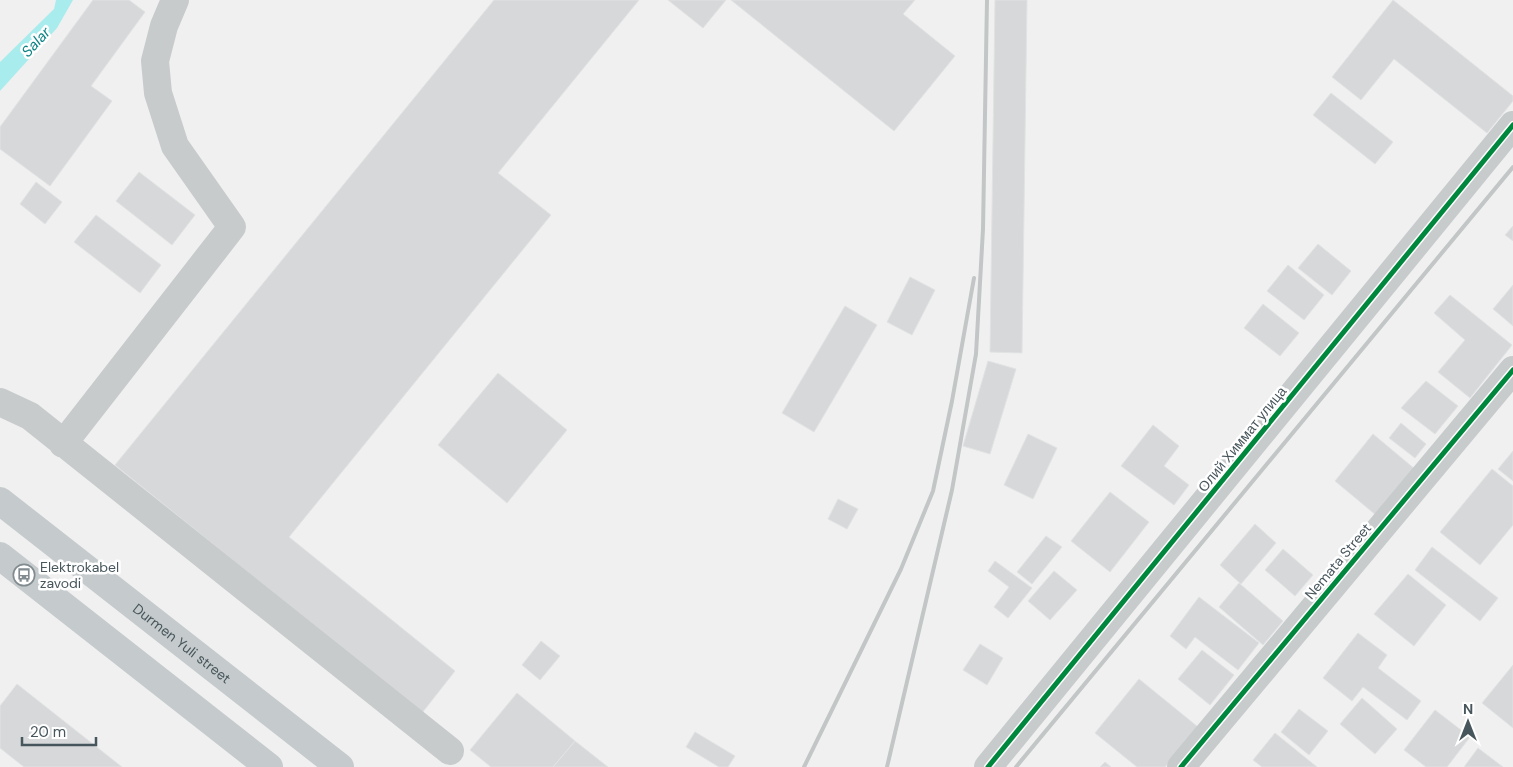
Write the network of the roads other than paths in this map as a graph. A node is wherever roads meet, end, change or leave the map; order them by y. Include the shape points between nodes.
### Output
1 (175, 0) edge
2 (1513, 125) edge
3 (1513, 370) edge
4 (0, 402) edge
5 (63, 444) junction
6 (0, 501) edge
7 (0, 556) edge
8 (450, 751) dead end
9 (269, 767) edge
10 (340, 767) edge
11 (988, 767) edge
12 (1181, 767) edge

1 - 5 street via 164,26 156,61 158,93 175,146 232,227
2 - 11 street, Олий Химмат улица
3 - 12 street, Nemata Street
4 - 5 street via 30,416
5 - 8 street
6 - 10 main road, Durmen Yuli street
7 - 9 main road

